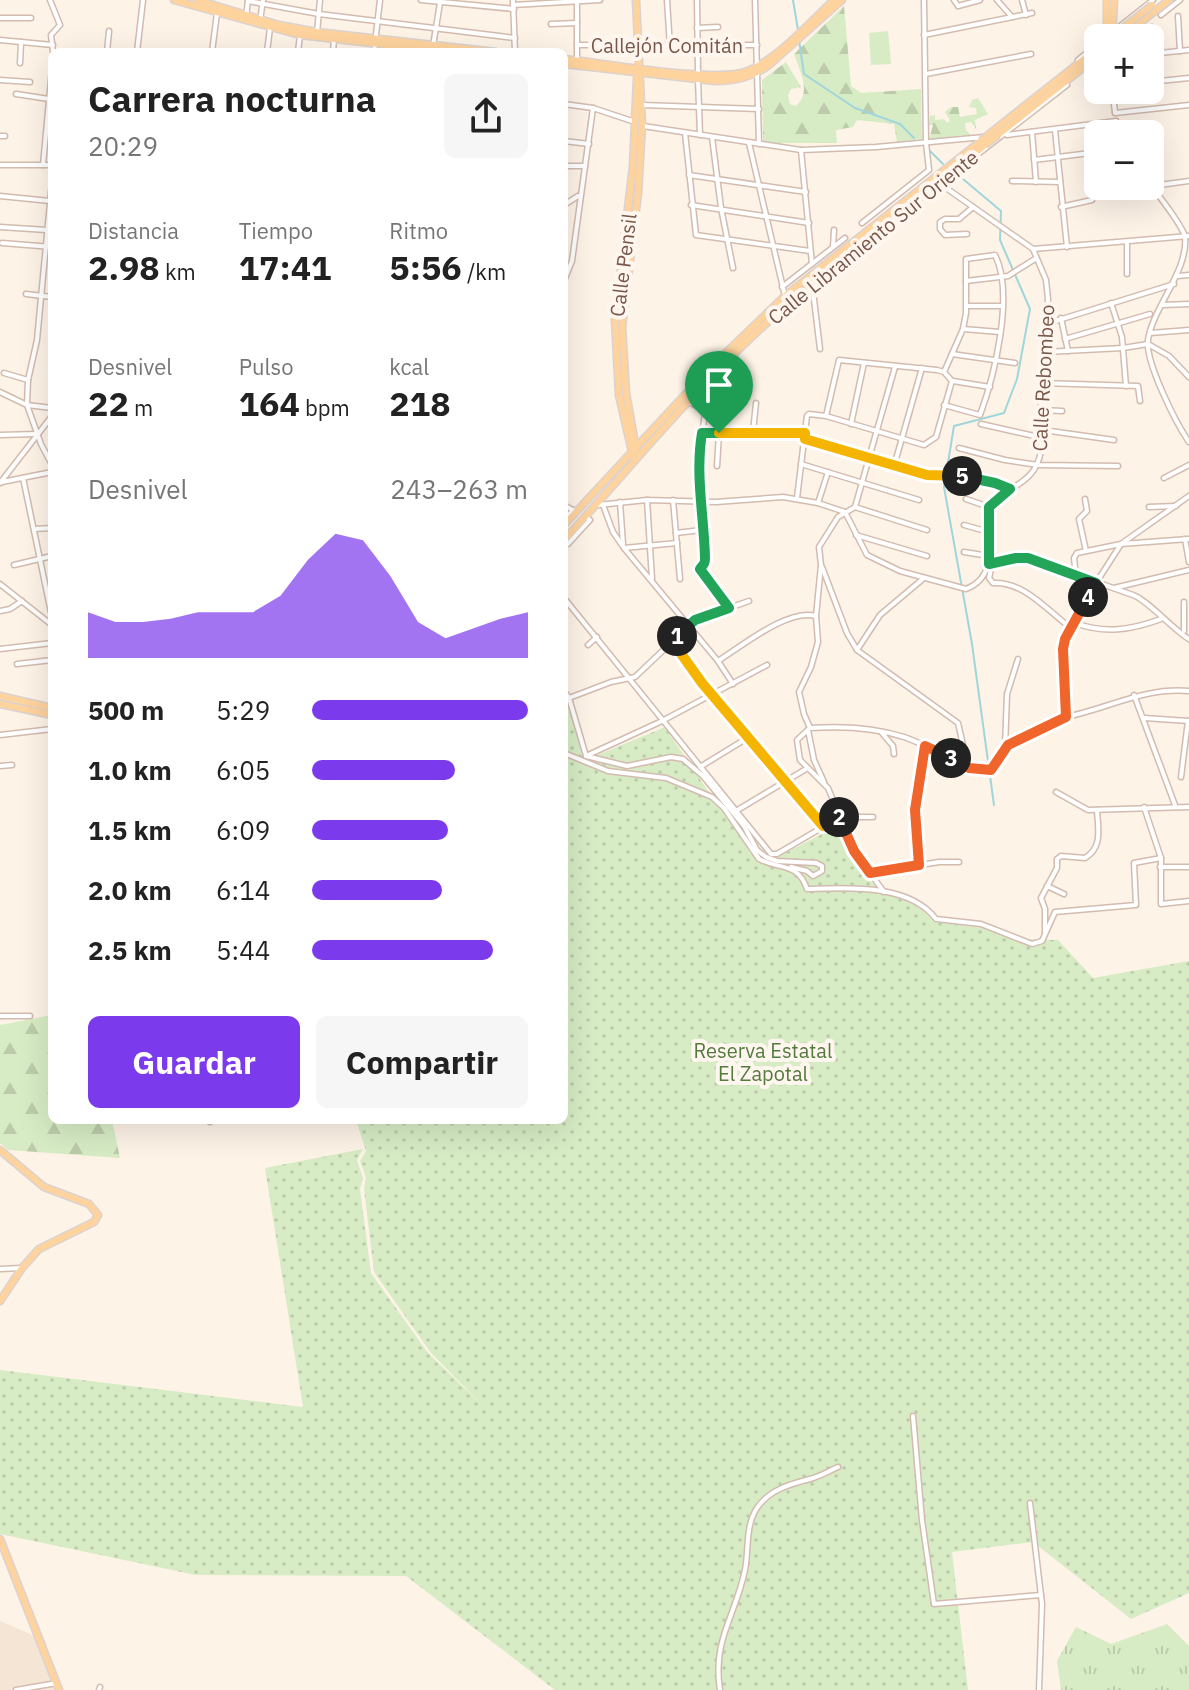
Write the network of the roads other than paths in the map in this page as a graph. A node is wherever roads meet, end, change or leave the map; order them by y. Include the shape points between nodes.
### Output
1 (50, 0) edge
2 (143, 0) edge
3 (174, 0) edge
4 (197, 0) edge
5 (248, 0) edge
6 (320, 0) edge
7 (380, 0) edge
8 (421, 0) edge
9 (577, 0) edge
10 (600, 0) edge
11 (636, 0) edge
12 (667, 0) edge
13 (697, 0) edge
14 (755, 0) edge
15 (834, 0) edge
16 (842, 0) edge
17 (924, 0) edge
18 (954, 0) edge
19 (980, 0) edge
20 (997, 0) edge
21 (1022, 0) edge
22 (1107, 0) edge
23 (1114, 0) edge
24 (1155, 0) edge
25 (1170, 0) edge
26 (1180, 0) edge
27 (440, 1) edge
28 (262, 2) edge
29 (513, 5) edge
30 (214, 7) edge
31 (319, 14) junction
32 (1161, 15) dead end
33 (1178, 16) dead end
34 (1012, 17) junction
35 (0, 18) edge
36 (31, 18) dead end
37 (246, 18) junction
38 (378, 21) junction
39 (259, 22) junction
40 (577, 23) junction
41 (551, 24) dead end
42 (1108, 24) edge
43 (1111, 24) edge
44 (1125, 24) edge
45 (1140, 24) edge
46 (718, 27) dead end
47 (270, 28) junction
48 (697, 28) junction
49 (436, 29) junction
50 (807, 29) junction
51 (109, 31) dead end
52 (300, 35) junction
53 (316, 35) junction
54 (924, 35) junction
55 (515, 38) junction
56 (334, 39) junction
57 (0, 40) edge
58 (375, 41) junction
59 (21, 42) junction
60 (53, 45) joint
61 (577, 45) junction
62 (757, 45) junction
63 (698, 46) junction
64 (638, 47) junction
65 (670, 47) junction
66 (107, 48) edge
67 (137, 48) edge
68 (212, 48) edge
69 (268, 48) edge
70 (298, 48) edge
71 (333, 48) edge
72 (374, 48) edge
73 (426, 48) edge
74 (433, 48) edge
75 (515, 48) edge
76 (1189, 50) edge
77 (1180, 51) junction
78 (1164, 53) edge
79 (1031, 54) dead end
80 (1084, 57) edge
81 (577, 60) junction
82 (568, 61) edge
83 (568, 62) edge
84 (20, 63) dead end
85 (1084, 68) edge
86 (758, 69) junction
87 (1084, 69) edge
88 (639, 71) junction
89 (926, 74) junction
90 (698, 76) junction
91 (1189, 78) edge
92 (0, 80) edge
93 (1164, 81) edge
94 (30, 82) dead end
95 (16, 94) dead end
96 (48, 99) edge
97 (1114, 104) edge
98 (568, 105) edge
99 (642, 105) junction
100 (1189, 105) edge
101 (699, 107) junction
102 (593, 108) junction
103 (759, 109) junction
104 (48, 110) edge
105 (1115, 113) junction
106 (1116, 120) edge
107 (639, 124) junction
108 (1084, 125) edge
109 (1055, 129) junction
110 (1032, 132) junction
111 (685, 133) junction
112 (700, 135) junction
113 (996, 135) dead end
114 (1004, 135) junction
115 (712, 137) junction
116 (983, 140) junction
117 (568, 141) edge
118 (749, 143) junction
119 (589, 144) junction
120 (759, 144) junction
121 (926, 146) junction
122 (801, 150) junction
123 (1084, 154) edge
124 (1058, 157) junction
125 (1034, 160) junction
126 (967, 161) junction
127 (0, 165) edge
128 (43, 165) junction
129 (48, 165) edge
130 (568, 166) edge
131 (585, 166) junction
132 (689, 175) junction
133 (716, 179) junction
134 (1012, 181) dead end
135 (1189, 181) edge
136 (1036, 182) junction
137 (1060, 182) junction
138 (939, 183) junction
139 (1164, 184) edge
140 (759, 185) junction
141 (806, 192) junction
142 (579, 195) junction
143 (0, 196) edge
144 (1092, 200) dead end
145 (1162, 200) edge
146 (48, 201) edge
147 (568, 202) edge
148 (691, 205) junction
149 (973, 207) junction
150 (1061, 207) junction
151 (721, 208) junction
152 (767, 215) junction
153 (48, 223) edge
154 (809, 223) junction
155 (862, 223) dead end
156 (0, 227) edge
157 (47, 230) junction
158 (834, 230) dead end
159 (967, 234) dead end
160 (1187, 236) edge
161 (48, 238) edge
162 (845, 238) dead end
163 (727, 240) junction
164 (1127, 242) junction
165 (2, 243) dead end
166 (774, 245) junction
167 (48, 246) edge
168 (1067, 247) junction
169 (833, 248) junction
170 (1033, 249) junction
171 (1187, 249) edge
172 (810, 251) junction
173 (48, 252) edge
174 (1035, 259) junction
175 (812, 264) junction
176 (733, 268) dead end
177 (568, 271) edge
178 (1127, 274) dead end
179 (1189, 275) edge
180 (1178, 276) junction
181 (1001, 278) junction
182 (966, 281) junction
183 (812, 283) junction
184 (1175, 283) junction
185 (782, 287) junction
186 (26, 294) dead end
187 (41, 296) junction
188 (785, 296) junction
189 (48, 297) edge
190 (1111, 303) junction
191 (1189, 304) edge
192 (1163, 305) junction
193 (967, 306) junction
194 (1001, 306) junction
195 (1150, 314) dead end
196 (1061, 318) junction
197 (1046, 324) junction
198 (1117, 325) junction
199 (963, 329) junction
200 (1189, 330) edge
201 (1000, 332) junction
202 (1150, 333) junction
203 (1065, 339) junction
204 (1148, 344) junction
205 (1123, 348) junction
206 (820, 349) dead end
207 (1068, 351) junction
208 (1045, 352) junction
209 (952, 354) junction
210 (998, 360) junction
211 (864, 363) junction
212 (1015, 363) dead end
213 (895, 367) junction
214 (922, 368) junction
215 (944, 372) junction
216 (4, 373) dead end
217 (1189, 377) edge
218 (950, 379) junction
219 (28, 380) junction
220 (1042, 383) junction
221 (990, 387) junction
222 (1126, 387) junction
223 (0, 392) edge
224 (1140, 401) dead end
225 (689, 402) junction
226 (756, 403) dead end
227 (27, 405) junction
228 (944, 405) junction
229 (48, 408) edge
230 (1041, 410) junction
231 (1062, 411) dead end
232 (826, 416) junction
233 (48, 421) edge
234 (851, 424) junction
235 (981, 424) dead end
236 (1043, 430) junction
237 (753, 432) junction
238 (702, 433) junction
239 (719, 433) junction
240 (876, 433) junction
241 (37, 434) junction
242 (0, 435) edge
243 (805, 436) junction
244 (1043, 438) junction
245 (902, 440) junction
246 (1114, 440) dead end
247 (1189, 442) edge
248 (959, 448) dead end
249 (635, 454) junction
250 (48, 457) edge
251 (870, 458) junction
252 (801, 464) junction
253 (1038, 465) junction
254 (1189, 465) edge
255 (717, 466) dead end
256 (894, 466) junction
257 (1118, 466) dead end
258 (828, 472) junction
259 (48, 473) edge
260 (23, 478) junction
261 (1164, 478) dead end
262 (0, 483) edge
263 (862, 483) junction
264 (1010, 489) junction
265 (1189, 496) edge
266 (797, 498) junction
267 (966, 499) dead end
268 (1085, 499) dead end
269 (647, 500) junction
270 (673, 500) junction
271 (919, 500) dead end
272 (700, 501) junction
273 (620, 502) junction
274 (818, 503) junction
275 (595, 505) junction
276 (603, 505) junction
277 (1178, 506) junction
278 (568, 507) edge
279 (855, 507) junction
280 (989, 507) junction
281 (1149, 507) dead end
282 (575, 511) junction
283 (845, 512) junction
284 (568, 519) edge
285 (964, 525) dead end
286 (48, 528) edge
287 (34, 529) junction
288 (702, 530) junction
289 (927, 530) dead end
290 (989, 532) junction
291 (676, 533) junction
292 (855, 535) junction
293 (568, 538) edge
294 (1187, 539) edge
295 (677, 543) junction
296 (650, 544) junction
297 (1121, 544) junction
298 (624, 547) junction
299 (1086, 551) junction
300 (964, 552) dead end
301 (927, 556) dead end
302 (989, 556) junction
303 (48, 557) edge
304 (40, 560) junction
305 (1189, 562) edge
306 (14, 565) dead end
307 (821, 565) junction
308 (990, 565) junction
309 (1189, 570) edge
310 (1076, 576) junction
311 (924, 578) junction
312 (680, 579) dead end
313 (652, 582) junction
314 (1096, 583) junction
315 (0, 584) edge
316 (1112, 588) junction
317 (22, 601) junction
318 (749, 601) dead end
319 (1184, 602) dead end
320 (568, 603) edge
321 (48, 604) edge
322 (729, 608) junction
323 (0, 611) edge
324 (816, 616) junction
325 (48, 619) edge
326 (1161, 619) junction
327 (688, 625) junction
328 (1074, 626) junction
329 (1184, 631) edge
330 (597, 637) junction
331 (1189, 639) edge
332 (672, 641) junction
333 (48, 643) edge
334 (588, 645) dead end
335 (0, 649) edge
336 (857, 650) junction
337 (1018, 659) dead end
338 (48, 660) edge
339 (718, 661) junction
340 (17, 664) dead end
341 (767, 665) dead end
342 (630, 677) junction
343 (733, 684) junction
344 (1189, 691) edge
345 (712, 694) junction
346 (1134, 695) junction
347 (0, 696) edge
348 (569, 698) joint
349 (0, 704) edge
350 (48, 707) edge
351 (48, 714) edge
352 (1066, 717) junction
353 (1142, 718) junction
354 (662, 721) junction
355 (1188, 721) edge
356 (48, 729) edge
357 (809, 729) junction
358 (882, 733) junction
359 (0, 735) edge
360 (749, 737) junction
361 (925, 746) junction
362 (1005, 748) junction
363 (568, 754) edge
364 (894, 754) dead end
365 (583, 757) junction
366 (12, 765) dead end
367 (0, 766) edge
368 (700, 767) junction
369 (969, 768) junction
370 (806, 769) junction
371 (1181, 777) dead end
372 (787, 782) junction
373 (825, 784) junction
374 (1056, 792) dead end
375 (1175, 806) junction
376 (1144, 807) junction
377 (1189, 807) edge
378 (1097, 810) junction
379 (736, 811) junction
380 (840, 817) junction
381 (873, 817) dead end
382 (823, 826) junction
383 (1161, 858) junction
384 (959, 862) dead end
385 (919, 865) junction
386 (787, 867) junction
387 (1160, 867) junction
388 (1189, 867) edge
389 (870, 873) junction
390 (1047, 886) junction
391 (885, 893) junction
392 (1064, 894) dead end
393 (1189, 901) edge
394 (1045, 935) junction
395 (0, 1016) edge
396 (30, 1016) dead end
397 (0, 1151) edge
398 (22, 1268) junction
399 (0, 1269) edge
400 (0, 1301) edge
401 (913, 1416) dead end
402 (838, 1467) dead end
403 (1030, 1503) dead end
404 (0, 1539) edge
405 (1041, 1595) junction
406 (58, 1687) edge
407 (16, 1690) edge
408 (720, 1690) edge
409 (1039, 1690) edge

1 - 60 street via 60,25 51,35
2 - 67 street
3 - 30 main road
4 - 30 main road
5 - 28 street
5 - 37 street
6 - 31 street
7 - 38 street
8 - 27 street
9 - 10 street
9 - 29 street
9 - 40 street
11 - 64 main road, Calle Pensil
12 - 65 street
13 - 48 street
14 - 62 street
15 - 50 main road
16 - 50 main road
17 - 54 street
18 - 19 street via 958,6
20 - 34 street
21 - 34 street via 1029,14
22 - 42 main road
23 - 43 main road
24 - 44 main road, bridge
25 - 45 main road
26 - 32 street
27 - 29 street
27 - 49 street
28 - 31 street
28 - 39 street
29 - 55 street
30 - 37 main road
30 - 68 street
31 - 38 street
31 - 53 street
33 - 77 street
34 - 54 street
35 - 36 street
37 - 39 main road
38 - 49 street
38 - 58 street
39 - 47 main road
39 - 53 main road
40 - 41 street
40 - 61 street
46 - 48 street
47 - 52 main road
47 - 69 street
48 - 63 street
49 - 55 street
49 - 74 street
50 - 86 main road
51 - 66 street
52 - 53 main road
52 - 70 street
53 - 56 main road
53 - 58 main road
54 - 89 street
55 - 75 street
56 - 58 main road
56 - 71 street
57 - 59 street
58 - 72 street
58 - 73 main road
59 - 60 street
59 - 84 street
61 - 64 street, Callejón Comitán
61 - 81 street
62 - 63 street, Callejón Comitán
62 - 86 street
63 - 65 street, Callejón Comitán
63 - 90 street
64 - 65 street, Callejón Comitán
64 - 88 main road, Calle Pensil
76 - 77 street
77 - 78 street
79 - 89 street
80 - 116 main road, Calle Libramiento Sur Oriente, bridge
81 - 82 main road
81 - 88 main road
83 - 88 main road
85 - 116 main road, Calle Libramiento Sur Oriente, bridge
86 - 90 main road via 729,81
86 - 103 street
87 - 114 street
88 - 90 main road
88 - 99 main road, Calle Pensil
88 - 107 main road, Calle Pensil
89 - 121 street
90 - 101 street
91 - 93 street
92 - 94 street
95 - 96 street
97 - 105 street
98 - 102 street
99 - 101 street
99 - 107 main road, Calle Pensil
100 - 105 street
101 - 103 street
101 - 112 street
102 - 107 street
102 - 119 street
103 - 120 street
104 - 128 street
105 - 106 street
107 - 111 street
107 - 249 main road, Calle Pensil via 638,193 622,327
108 - 109 street
109 - 110 street
109 - 124 street
110 - 114 street
110 - 125 street
111 - 112 street
111 - 132 street
112 - 115 street
113 - 114 street
114 - 126 street
115 - 118 street
115 - 133 street
116 - 121 street
116 - 126 main road, Calle Libramiento Sur Oriente
116 - 188 main road, Calle Libramiento Sur Oriente
117 - 119 street
118 - 120 street
118 - 140 street
119 - 131 street
120 - 122 street
121 - 122 street
121 - 155 street via 929,170
122 - 141 street
123 - 124 street
124 - 125 street
124 - 137 street
125 - 136 street
126 - 138 main road, Calle Libramiento Sur Oriente
127 - 128 street
128 - 129 street
130 - 131 street
131 - 142 street
132 - 133 street
132 - 148 street
133 - 140 street
133 - 151 street
134 - 136 street
135 - 139 street
136 - 137 street
137 - 150 street
138 - 149 street
138 - 183 main road, Calle Libramiento Sur Oriente
140 - 141 street
140 - 152 street
141 - 154 street
142 - 147 street
142 - 177 street
143 - 146 street
144 - 150 street
145 - 160 street
148 - 151 street
148 - 163 street via 694,234
149 - 159 street via 959,219 940,222 945,235
149 - 170 street
150 - 168 street
151 - 152 street
151 - 163 street
152 - 154 street
152 - 166 street
153 - 157 street
154 - 172 street
156 - 157 street
157 - 161 street
158 - 169 street
160 - 164 street
160 - 171 street
162 - 169 street
163 - 166 street
163 - 176 street
164 - 168 street
164 - 178 street
165 - 167 street
166 - 172 street
166 - 185 street
168 - 170 street
169 - 175 street
170 - 174 street, Calle Rebombeo
171 - 180 street
172 - 175 street
173 - 187 street
174 - 181 street
174 - 197 street, Calle Rebombeo via 1048,288
175 - 185 street
179 - 180 street
180 - 184 street
181 - 182 street
181 - 182 street via 991,255 966,259
181 - 194 street
182 - 193 street
183 - 206 street
183 - 225 main road, Calle Libramiento Sur Oriente
184 - 190 street
184 - 192 street
185 - 188 street
186 - 187 street
187 - 189 street
187 - 219 street
188 - 249 main road, Calle Libramiento Sur Oriente via 707,371
190 - 196 street
190 - 198 street
191 - 192 street
192 - 202 street
193 - 194 street
193 - 199 street
194 - 201 street
195 - 198 street
196 - 197 street
196 - 203 street
197 - 208 street, Calle Rebombeo
198 - 203 street
198 - 205 street
199 - 201 street
199 - 209 street
200 - 202 street
201 - 210 street
202 - 204 street
203 - 207 street
204 - 205 street
204 - 217 street
204 - 247 street via 1153,369
205 - 207 street
205 - 222 street
207 - 208 street
208 - 220 street, Calle Rebombeo
209 - 210 street
209 - 215 street
210 - 212 street
210 - 221 street
211 - 213 street
211 - 232 street via 839,360
211 - 234 street
213 - 214 street
213 - 240 street
214 - 215 street
214 - 245 street
215 - 218 street
216 - 219 street
218 - 221 street
218 - 228 street
219 - 227 street
220 - 222 street
220 - 230 street, Calle Rebombeo
221 - 228 street via 980,415
222 - 224 street via 1138,386
223 - 227 street
225 - 238 street via 705,413
225 - 249 main road, Calle Libramiento Sur Oriente
226 - 237 street
227 - 229 street
227 - 241 street
228 - 245 street via 936,437 924,445
230 - 231 street
230 - 236 street, Calle Rebombeo
232 - 234 street
232 - 243 street via 809,414
233 - 241 street
234 - 240 street
235 - 244 street
236 - 244 street, Calle Rebombeo
236 - 246 street
237 - 239 street
237 - 243 street
238 - 239 street
238 - 272 street
239 - 255 street
240 - 245 street
240 - 251 street
241 - 242 street
241 - 250 street
241 - 262 street
243 - 251 street
243 - 252 street
244 - 253 street, Calle Rebombeo
245 - 256 street
248 - 253 street
249 - 275 main road, Calle Libramiento Sur Oriente
249 - 282 main road, Calle Libramiento Sur Oriente
251 - 256 street
251 - 263 street
252 - 258 street
252 - 266 street
253 - 257 street
253 - 264 street, Calle Rebombeo via 1028,479
254 - 261 street
256 - 264 street
258 - 263 street
258 - 274 street
259 - 260 street
260 - 262 street
260 - 287 street
263 - 271 street
263 - 279 street
264 - 280 street, Calle Rebombeo
265 - 277 street
266 - 272 street
266 - 274 street
267 - 280 street
268 - 299 street via 1087,511 1079,519
269 - 270 street
269 - 273 street
269 - 296 street
270 - 272 street
270 - 291 street
272 - 288 street
273 - 276 street
273 - 298 street
274 - 283 street
275 - 276 street
275 - 293 main road, Calle Libramiento Sur Oriente
276 - 298 street
277 - 281 street
277 - 297 street
278 - 282 street
279 - 283 street
279 - 289 street
280 - 290 street
282 - 284 main road, Calle Libramiento Sur Oriente
283 - 292 street
283 - 307 street via 820,543
285 - 290 street
286 - 287 street
287 - 304 street
288 - 291 street
288 - 322 street via 701,571
290 - 302 street
291 - 295 street
292 - 301 street
292 - 311 street via 867,555
294 - 297 street
294 - 305 street
295 - 296 street
295 - 312 street
296 - 298 street
296 - 313 street
297 - 299 street
297 - 314 street
298 - 313 street
299 - 310 street via 1074,556
300 - 302 street
302 - 308 street
303 - 304 street
304 - 306 street
304 - 321 street
307 - 324 street
307 - 336 street
308 - 310 street via 1028,558
308 - 311 street via 976,585 966,589
308 - 328 street via 993,583 1019,588
309 - 316 street
310 - 314 street
311 - 336 street via 880,615
313 - 327 street
314 - 316 street
314 - 328 street
315 - 317 street
316 - 326 street via 1140,597
317 - 323 street
317 - 325 street
318 - 322 street
319 - 329 street
320 - 330 street
322 - 327 street
324 - 339 street via 789,618
324 - 357 street via 818,645 799,692
326 - 328 street via 1100,631
326 - 329 street
327 - 332 street
327 - 339 street
328 - 352 street via 1062,658
329 - 331 street
330 - 334 street
330 - 342 street
332 - 342 street
332 - 345 street
333 - 335 street
336 - 369 street via 958,723
337 - 362 street via 1007,694
338 - 340 street
339 - 343 street
341 - 343 street
342 - 348 street
342 - 354 street
343 - 345 street
344 - 346 street
345 - 354 street
345 - 360 street
346 - 352 street
346 - 353 street
347 - 350 main road
348 - 365 street
349 - 351 main road
352 - 362 street
353 - 355 street
353 - 375 street
354 - 365 street
354 - 368 street
355 - 371 street
356 - 359 street
357 - 358 street
357 - 370 street via 796,744
357 - 373 street
358 - 361 street
358 - 364 street
360 - 368 street
360 - 372 street
361 - 369 street
361 - 385 street via 915,810
362 - 369 street via 991,770
363 - 365 street
365 - 386 street via 608,771 666,778 712,797 759,859
365 - 386 street via 627,766 683,759 744,826 757,850 777,861 816,863 822,871 813,876
366 - 367 street
368 - 379 street
370 - 372 street
370 - 373 street
372 - 379 street
372 - 382 street
373 - 380 street
374 - 378 street
375 - 376 street
375 - 377 street
376 - 378 street
376 - 383 street
378 - 390 street via 1098,847 1085,858 1058,857
379 - 382 street via 771,854
380 - 381 street
380 - 382 street
380 - 389 street
383 - 387 street
383 - 394 street via 1134,863 1136,905 1055,912
384 - 385 street
385 - 389 street
386 - 391 street via 801,874 807,889
387 - 388 street
387 - 393 street via 1161,904
389 - 391 street
390 - 392 street
390 - 394 street via 1041,898
391 - 394 street via 908,898 936,919 981,924 1032,944
395 - 396 street
397 - 398 main road via 44,1187 89,1204 98,1215 94,1222 48,1243
398 - 399 street
398 - 400 main road
401 - 405 street via 934,1604
402 - 408 street via 794,1481 757,1508 745,1570 722,1633
403 - 405 street
404 - 406 main road
405 - 409 street
406 - 407 street

